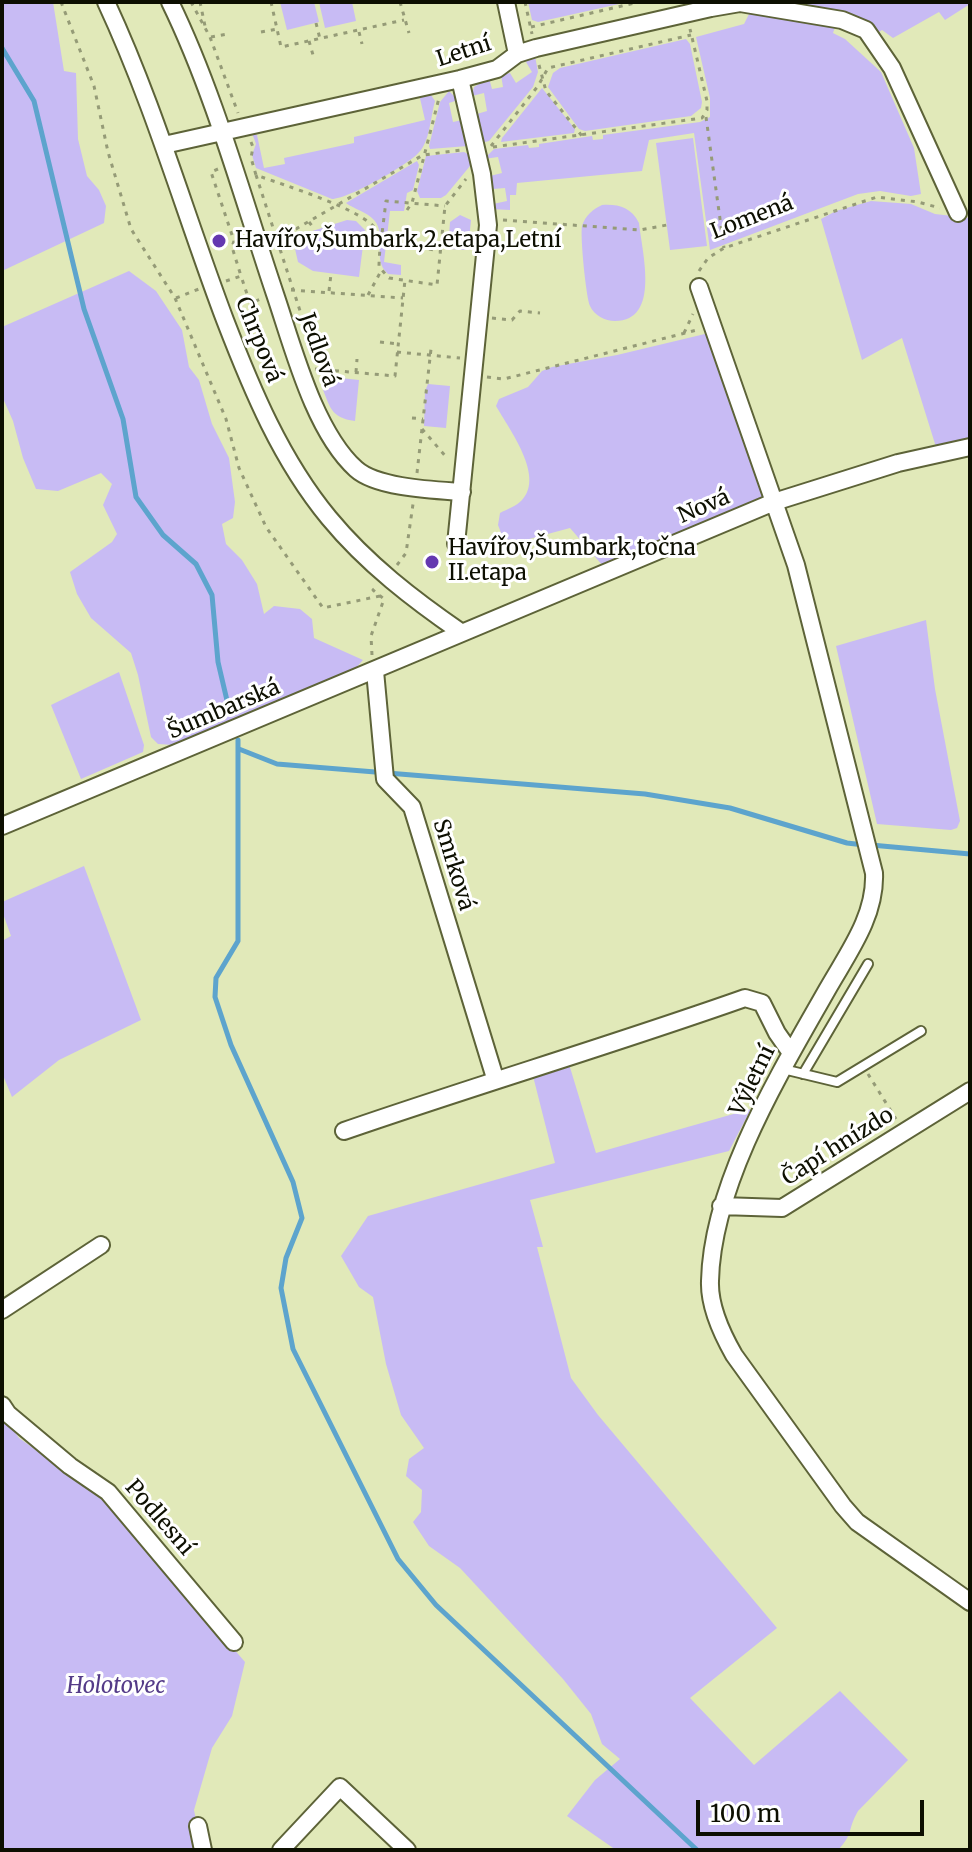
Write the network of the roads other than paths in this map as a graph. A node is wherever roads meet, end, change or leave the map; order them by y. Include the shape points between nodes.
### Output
1 (106, 2) edge
2 (170, 2) edge
3 (506, 2) edge
4 (711, 5) edge
5 (517, 54) junction
6 (451, 81) junction
7 (221, 133) junction
8 (164, 145) junction
9 (958, 213) road end
10 (699, 287) road end
11 (970, 447) edge
12 (462, 492) junction
13 (774, 502) junction
14 (456, 544) dead end
15 (462, 633) junction
16 (375, 671) junction
17 (2, 826) edge
18 (868, 964) dead end
19 (921, 1031) dead end
20 (791, 1053) junction
21 (783, 1069) junction
22 (803, 1074) junction
23 (495, 1078) junction
24 (970, 1091) edge
25 (344, 1131) dead end
26 (721, 1206) junction
27 (101, 1245) dead end
28 (2, 1310) edge
29 (2, 1405) edge
30 (970, 1602) edge
31 (234, 1642) dead end
32 (198, 1826) dead end
33 (203, 1850) edge
34 (281, 1850) edge
35 (407, 1850) edge

1 - 8 street, Chrpová
2 - 7 street
3 - 5 street
4 - 5 street, Letní
4 - 9 street, Letní via 740,3 842,20 866,30 892,68
5 - 6 street, Letní via 497,69
6 - 7 street, Letní
6 - 12 street via 478,157 487,219
7 - 8 street, Letní
7 - 12 street, Jedlová via 304,380 331,439 358,471 393,485
8 - 15 street, Chrpová via 248,378 287,458 352,544
10 - 13 street
11 - 13 street, Nová via 898,463
12 - 14 street
13 - 15 street, Nová
13 - 20 street, Výletní via 796,565 875,891 859,933
15 - 16 street, Šumbarská
16 - 17 street, Šumbarská
16 - 23 street, Smrková via 385,779 412,807
18 - 22 lane
19 - 22 lane via 837,1082
20 - 21 street, Výletní
20 - 23 street via 762,1003 745,998
21 - 22 lane
21 - 26 street, Výletní
23 - 25 street
24 - 26 street, Čapí hnízdo via 782,1208
26 - 30 street, Výletní via 710,1283 723,1336 734,1355 857,1522
27 - 28 street
29 - 31 street, Podlesní via 60,1458 108,1492
32 - 33 street
34 - 35 street via 340,1787

